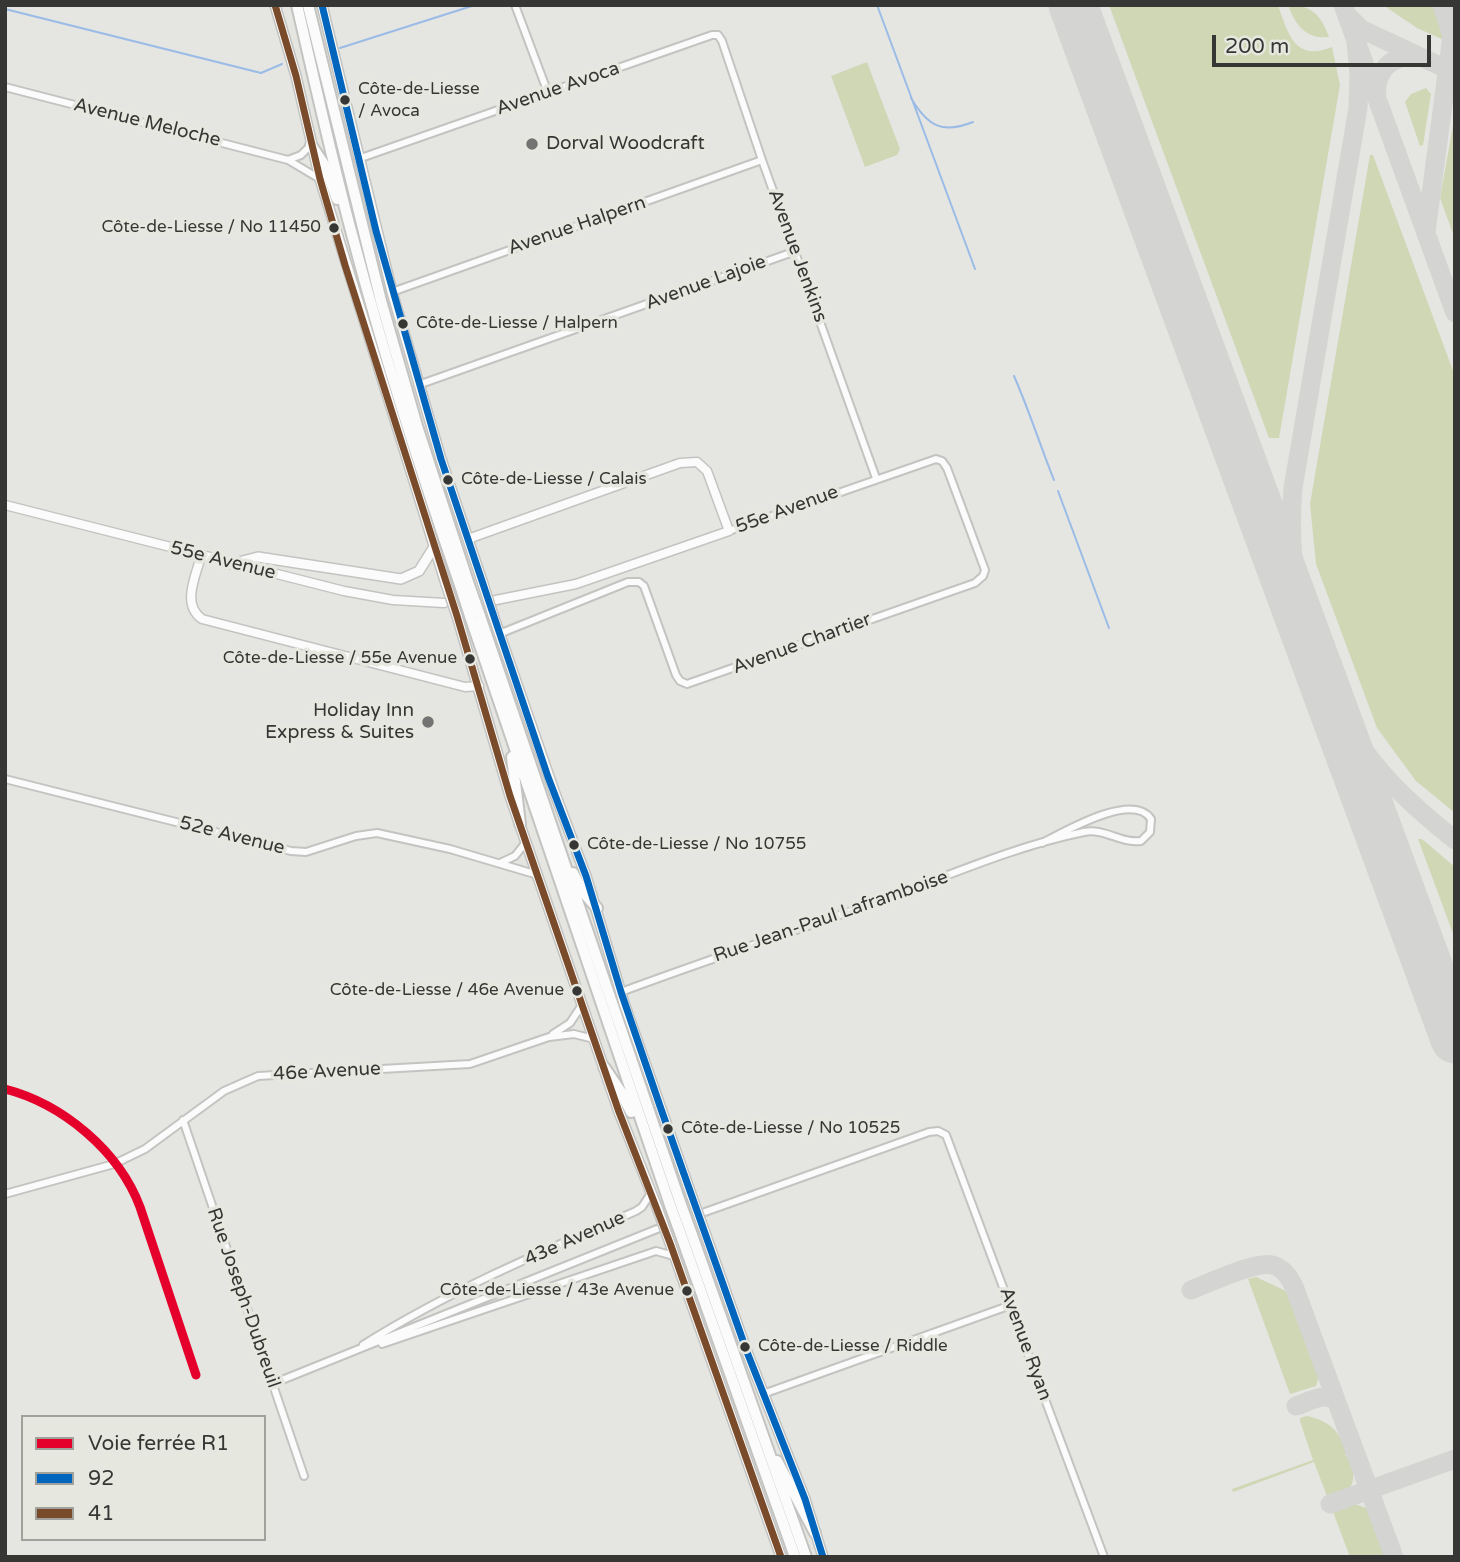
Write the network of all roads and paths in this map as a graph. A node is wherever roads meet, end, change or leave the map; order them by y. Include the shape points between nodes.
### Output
1 (275, 5) edge
2 (297, 5) edge
3 (308, 5) edge
4 (322, 5) edge
5 (515, 5) edge
6 (718, 35) joint
7 (5, 87) edge
8 (548, 93) junction
9 (311, 145) junction
10 (357, 159) junction
11 (288, 160) junction
12 (762, 160) junction
13 (320, 178) junction
14 (352, 236) junction
15 (796, 251) junction
16 (391, 292) junction
17 (418, 385) junction
18 (876, 478) junction
19 (5, 505) edge
20 (729, 531) junction
21 (468, 540) junction
22 (434, 547) junction
23 (201, 555) junction
24 (231, 564) junction
25 (464, 585) junction
26 (496, 600) dead end
27 (444, 603) dead end
28 (475, 616) junction
29 (499, 634) junction
30 (479, 686) junction
31 (508, 730) junction
32 (5, 779) edge
33 (520, 824) junction
34 (555, 836) junction
35 (526, 842) junction
36 (1042, 843) junction
37 (500, 863) junction
38 (538, 875) junction
39 (597, 908) junction
40 (621, 992) junction
41 (582, 1005) junction
42 (549, 1037) junction
43 (594, 1039) junction
44 (604, 1067) junction
45 (183, 1120) junction
46 (651, 1152) junction
47 (651, 1192) junction
48 (5, 1194) edge
49 (675, 1203) junction
50 (705, 1212) dead end
51 (657, 1229) dead end
52 (687, 1237) junction
53 (674, 1256) junction
54 (1011, 1305) junction
55 (343, 1357) junction
56 (272, 1384) junction
57 (763, 1394) junction
58 (762, 1432) junction
59 (304, 1476) dead end
60 (816, 1533) junction
61 (781, 1557) edge
62 (795, 1557) edge
63 (806, 1557) edge
64 (823, 1557) edge
65 (1104, 1557) edge

1 - 9 main road
2 - 14 highway
3 - 25 highway via 380,301
4 - 10 main road
5 - 8 street
6 - 8 street, Avenue Avoca
6 - 12 street, Avenue Jenkins
7 - 11 street, Avenue Meloche
8 - 10 street, Avenue Avoca
9 - 11 street
9 - 13 main road
9 - 14 highway via 325,166
10 - 16 main road
11 - 13 street, Avenue Meloche
12 - 15 street, Avenue Jenkins
12 - 16 street, Avenue Halpern
13 - 22 main road
14 - 25 highway via 394,386
15 - 17 street, Avenue Lajoie
15 - 18 street, Avenue Jenkins
16 - 17 main road
17 - 21 main road
18 - 20 street, 55e Avenue
18 - 29 street, Avenue Chartier via 928,460 944,463 984,565 981,579 687,684 676,675 639,582 628,582
19 - 23 street, 55e Avenue
20 - 21 street via 707,471 692,461
20 - 26 street, 55e Avenue via 592,580
21 - 29 main road, bridge
22 - 24 main road via 419,571 401,579 258,557
22 - 30 main road, bridge
23 - 24 street, 55e Avenue
23 - 30 street via 190,600 202,619 465,687
24 - 27 street, 55e Avenue via 362,595
25 - 28 highway, bridge
28 - 31 highway
28 - 34 highway
29 - 39 main road
30 - 33 main road
31 - 33 highway
31 - 46 highway
32 - 37 street, 52e Avenue via 291,851 306,852 377,833
33 - 35 main road
34 - 39 highway via 583,892
34 - 49 highway
35 - 37 street via 515,856
35 - 38 main road
36 - 36 street, Rue Jean-Paul Laframboise via 1090,832 1137,842 1147,836 1151,819 1141,809 1109,813
36 - 40 street, Rue Jean-Paul Laframboise
37 - 38 street, 52e Avenue
38 - 41 main road
39 - 40 main road
40 - 57 main road, bridge
41 - 42 street, 46e Avenue via 570,1023
41 - 43 main road
42 - 43 street, 46e Avenue via 574,1034
42 - 45 street, 46e Avenue via 470,1064 258,1076 224,1091
43 - 44 main road
44 - 46 highway
44 - 47 main road
45 - 48 street, 46e Avenue via 145,1149 114,1164
45 - 56 street, Rue Joseph-Dubreuil
46 - 49 highway
47 - 53 main road, bridge
47 - 55 street, 43e Avenue via 636,1211 413,1314
49 - 52 highway, bridge
50 - 54 street, Avenue Ryan via 929,1132 944,1133
51 - 55 street, 43e Avenue
52 - 58 highway
52 - 62 highway
53 - 55 street, 43e Avenue via 656,1251
53 - 61 main road
54 - 57 street
54 - 65 street, Avenue Ryan
55 - 56 street, 43e Avenue
56 - 59 street, Rue Joseph-Dubreuil
57 - 60 main road
58 - 60 highway
58 - 63 highway
60 - 64 main road

